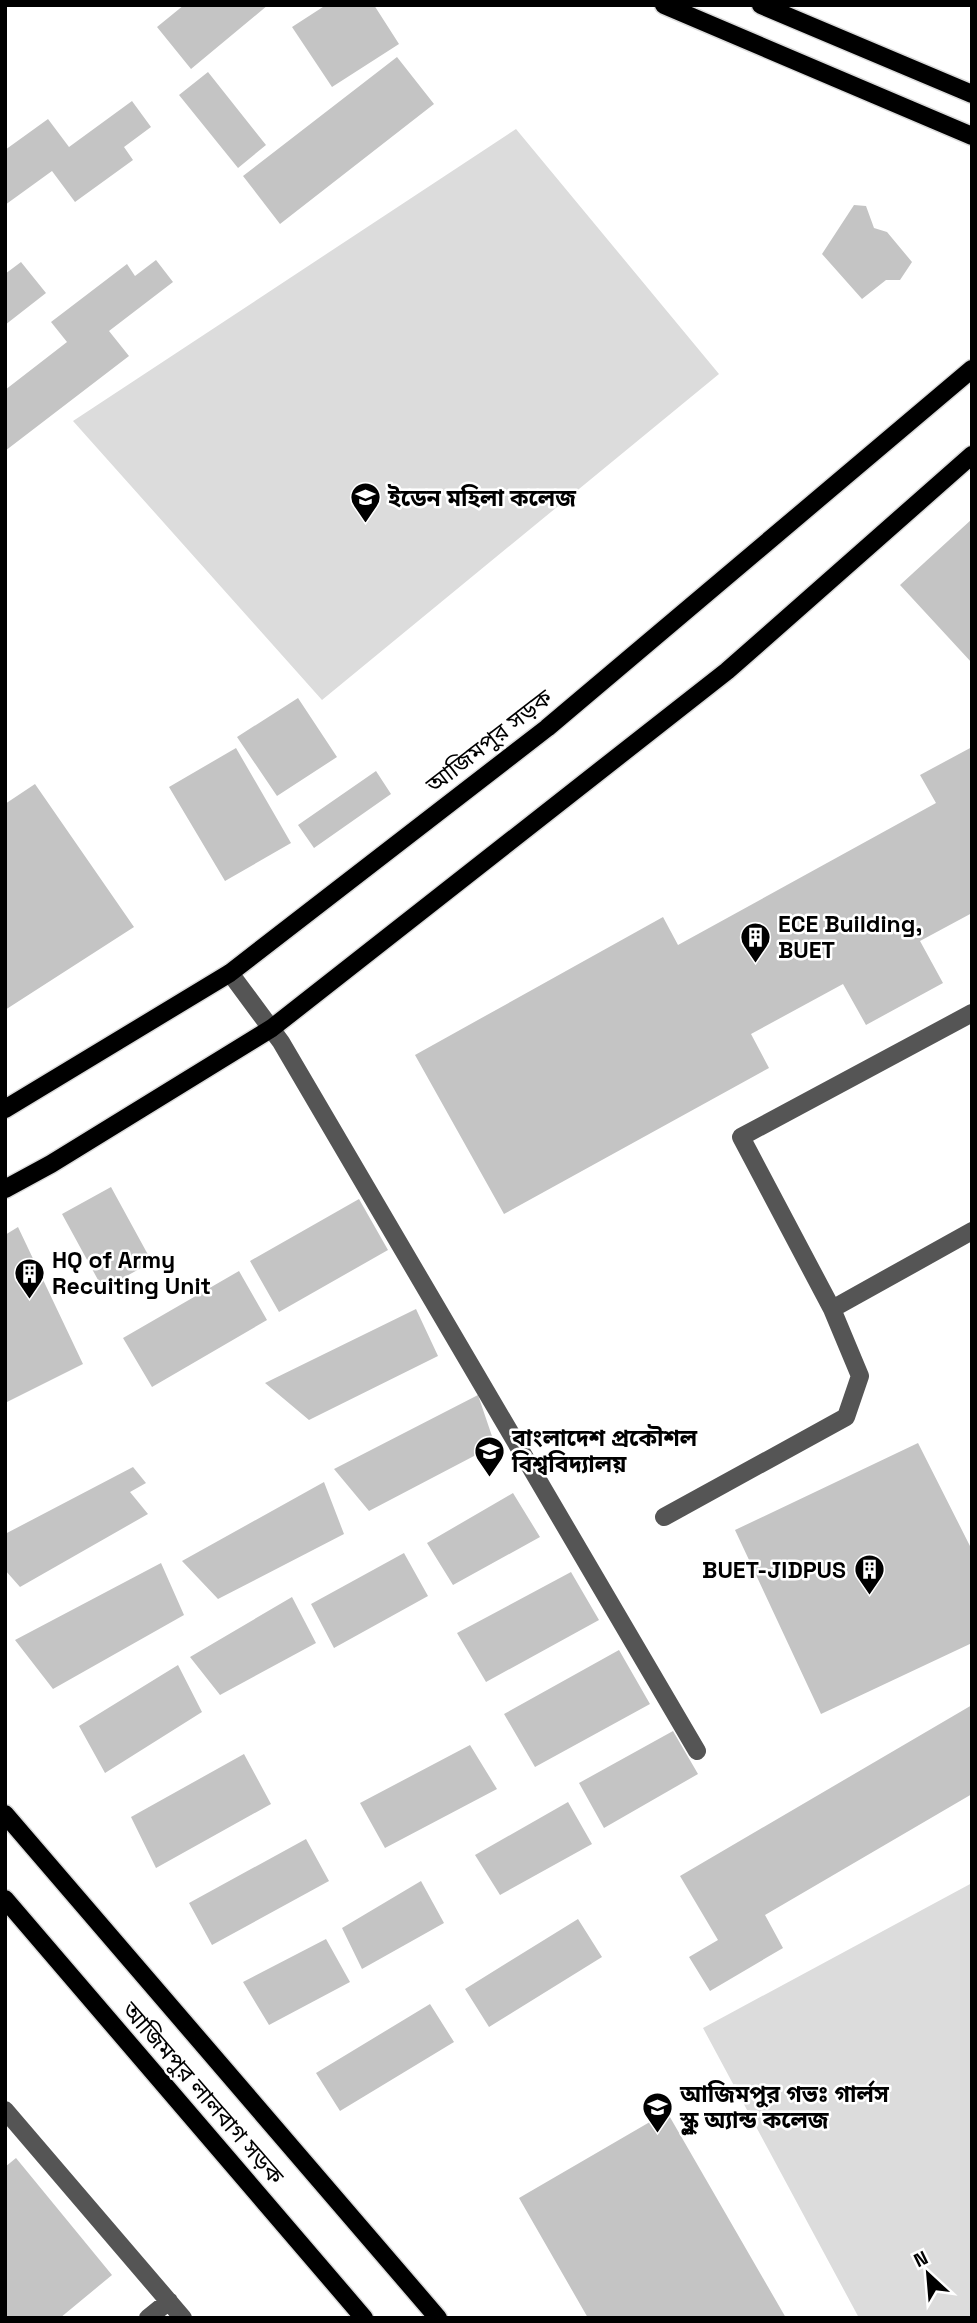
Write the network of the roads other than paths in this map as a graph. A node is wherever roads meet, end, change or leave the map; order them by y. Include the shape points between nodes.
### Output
1 (664, 5) edge
2 (761, 5) edge
3 (972, 94) edge
4 (972, 136) edge
5 (972, 369) edge
6 (972, 455) edge
7 (230, 973) junction
8 (972, 1013) edge
9 (272, 1028) junction
10 (5, 1109) edge
11 (5, 1189) edge
12 (972, 1231) edge
13 (832, 1309) junction
14 (664, 1517) dead end
15 (697, 1751) dead end
16 (5, 1814) edge
17 (5, 1899) edge
18 (5, 2110) edge
19 (169, 2301) junction
20 (148, 2318) edge
21 (183, 2318) edge
22 (364, 2318) edge
23 (438, 2318) edge

1 - 4 main road
2 - 3 main road
5 - 7 main road, আজিমপুর সড়ক via 547,728
6 - 9 main road via 727,671
7 - 9 street
7 - 10 main road, আজিমপুর সড়ক
8 - 13 street via 741,1137
9 - 11 main road
9 - 15 street
12 - 13 street
13 - 14 street via 860,1376 846,1417
16 - 23 main road
17 - 22 main road, আজিমপুর লালবাগ সড়ক
18 - 19 street
19 - 20 street
19 - 21 street

